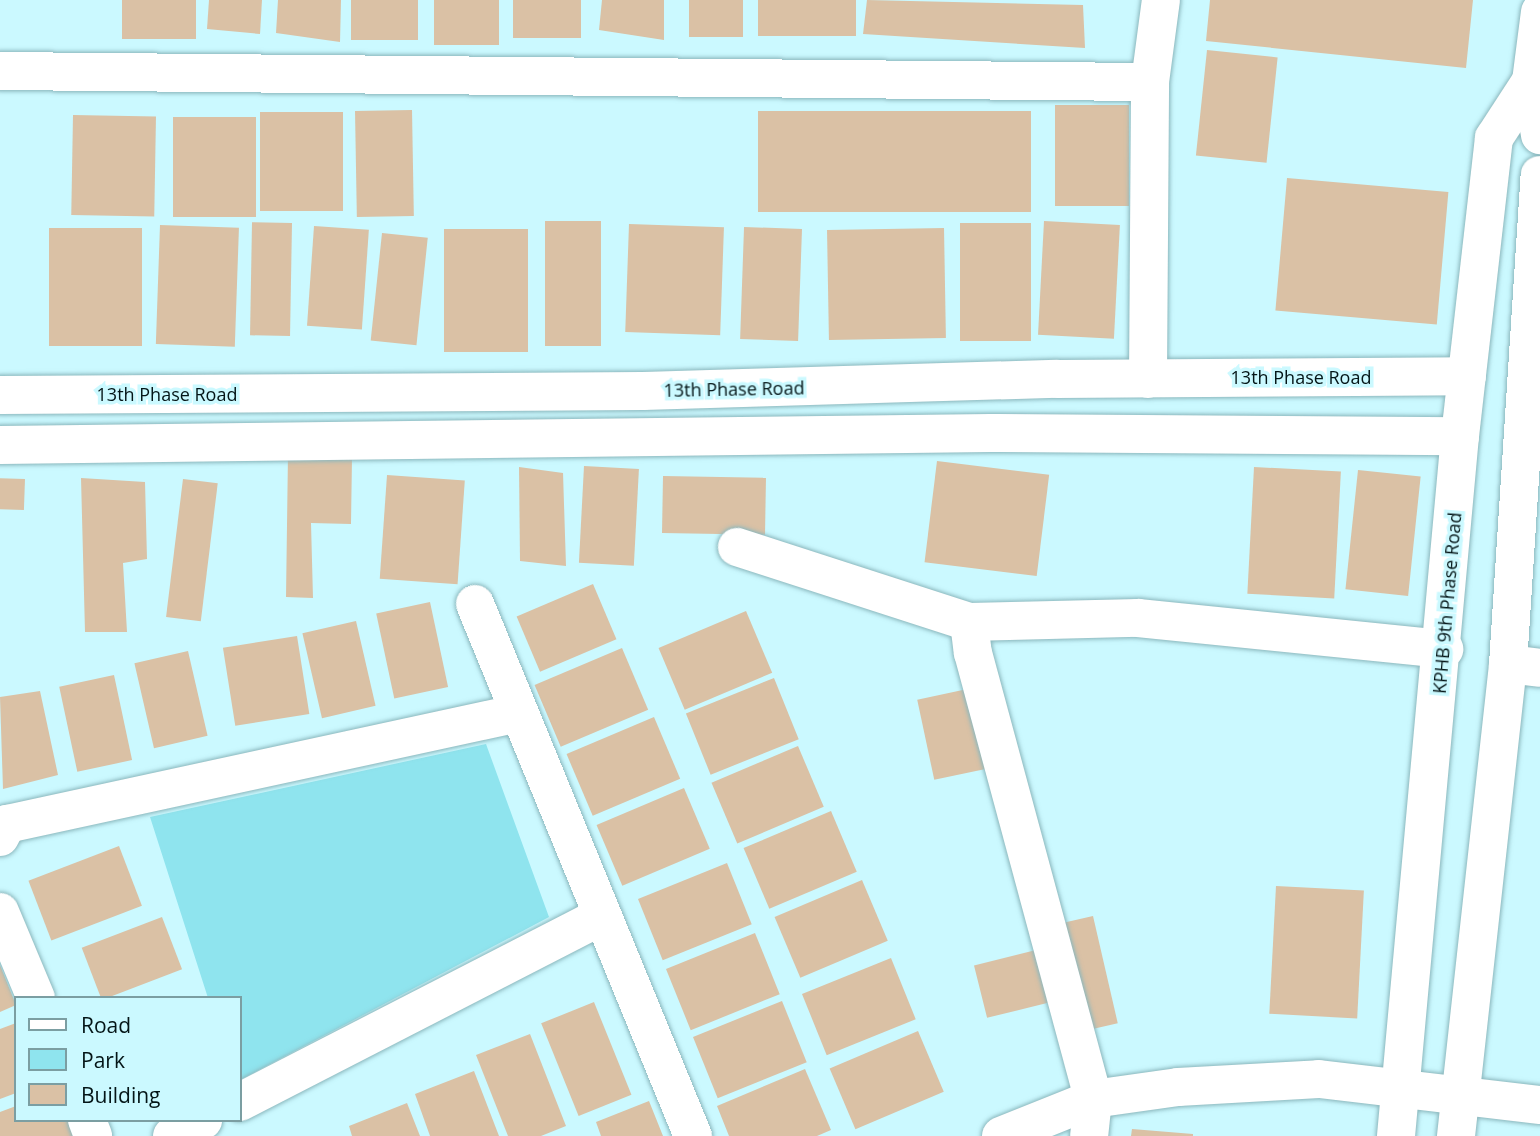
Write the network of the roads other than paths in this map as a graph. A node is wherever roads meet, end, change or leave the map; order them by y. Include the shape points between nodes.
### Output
1 (1161, 0) edge
2 (1540, 12) edge
3 (0, 71) edge
4 (1531, 81) junction
5 (1150, 82) junction
6 (1540, 135) edge
7 (1539, 192) edge
8 (1486, 204) junction
9 (1467, 376) junction
10 (1532, 378) edge
11 (1148, 379) junction
12 (0, 396) edge
13 (1461, 436) junction
14 (1530, 437) edge
15 (0, 445) edge
16 (737, 547) dead end
17 (475, 604) dead end
18 (969, 622) junction
19 (1444, 649) junction
20 (1524, 666) edge
21 (519, 713) junction
22 (0, 837) edge
23 (0, 912) edge
24 (600, 917) junction
25 (35, 996) edge
26 (1401, 1087) junction
27 (1460, 1098) junction
28 (242, 1100) edge
29 (1540, 1105) edge
30 (1091, 1117) edge
31 (199, 1122) edge
32 (172, 1136) edge
33 (693, 1136) edge
34 (1001, 1136) edge
35 (1396, 1136) edge
36 (1456, 1136) edge

1 - 5 street
2 - 4 street, KPHB 9th Phase Road
3 - 5 street
4 - 6 street, KPHB 9th Phase Road
4 - 8 street, KPHB 9th Phase Road via 1494,138
5 - 11 street
7 - 8 street
7 - 10 street
8 - 9 street, KPHB 9th Phase Road
9 - 11 street, 13th Phase Road
9 - 13 street, KPHB 9th Phase Road
10 - 14 street
11 - 12 street, 13th Phase Road via 643,391
13 - 15 street via 991,433
13 - 19 street, KPHB 9th Phase Road
14 - 20 street
16 - 18 street
17 - 21 street
18 - 19 street via 1138,618
18 - 30 street via 973,653
19 - 26 street, KPHB 9th Phase Road
20 - 27 street
21 - 22 street via 7,824
21 - 24 street
23 - 25 street
24 - 28 street
24 - 33 street
26 - 27 street
26 - 30 street via 1319,1079 1178,1087
26 - 35 street, KPHB 9th Phase Road
27 - 29 street
27 - 36 street
30 - 34 street
31 - 32 street

